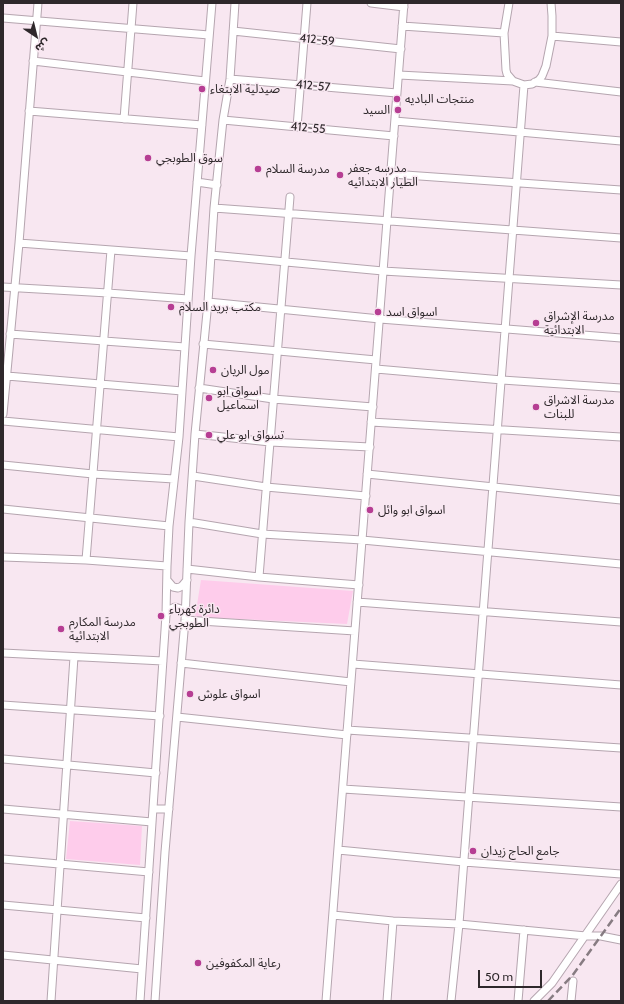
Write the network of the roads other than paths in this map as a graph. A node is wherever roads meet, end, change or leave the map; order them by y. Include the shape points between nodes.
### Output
1 (38, 3) edge
2 (133, 3) edge
3 (212, 3) edge
4 (235, 3) edge
5 (307, 3) edge
6 (371, 3) edge
7 (509, 3) edge
8 (551, 3) edge
9 (404, 5) edge
10 (3, 18) edge
11 (36, 21) junction
12 (402, 26) junction
13 (131, 29) junction
14 (233, 31) junction
15 (504, 33) junction
16 (209, 35) junction
17 (552, 36) junction
18 (304, 39) junction
19 (621, 42) edge
20 (401, 49) junction
21 (33, 61) junction
22 (128, 72) junction
23 (399, 75) junction
24 (230, 79) junction
25 (205, 81) junction
26 (513, 81) junction
27 (535, 82) junction
28 (300, 85) junction
29 (524, 85) junction
30 (621, 92) edge
31 (397, 93) junction
32 (29, 111) junction
33 (124, 119) junction
34 (223, 120) junction
35 (395, 121) junction
36 (202, 125) junction
37 (297, 127) junction
38 (522, 132) junction
39 (394, 136) junction
40 (621, 141) edge
41 (391, 174) junction
42 (197, 182) junction
43 (518, 183) junction
44 (217, 185) junction
45 (621, 190) edge
46 (290, 197) dead end
47 (214, 208) junction
48 (289, 214) junction
49 (387, 220) junction
50 (514, 230) junction
51 (621, 238) edge
52 (19, 243) junction
53 (112, 250) junction
54 (211, 255) junction
55 (191, 256) junction
56 (285, 263) junction
57 (383, 271) junction
58 (510, 278) junction
59 (621, 285) edge
60 (3, 287) edge
61 (15, 288) junction
62 (108, 293) junction
63 (188, 299) junction
64 (208, 302) junction
65 (281, 309) junction
66 (380, 319) junction
67 (506, 328) junction
68 (10, 334) junction
69 (621, 338) edge
70 (104, 341) junction
71 (203, 344) junction
72 (185, 347) junction
73 (277, 351) junction
74 (376, 360) junction
75 (376, 369) junction
76 (7, 376) junction
77 (502, 380) junction
78 (100, 384) junction
79 (199, 388) junction
80 (621, 388) edge
81 (182, 392) junction
82 (273, 399) junction
83 (373, 407) junction
84 (3, 414) edge
85 (3, 420) edge
86 (371, 422) junction
87 (96, 429) junction
88 (498, 429) junction
89 (196, 434) junction
90 (179, 437) junction
91 (621, 437) edge
92 (270, 442) junction
93 (370, 447) junction
94 (3, 466) edge
95 (93, 474) junction
96 (367, 474) junction
97 (193, 476) junction
98 (174, 479) junction
99 (494, 487) junction
100 (266, 488) junction
101 (366, 496) junction
102 (621, 500) edge
103 (3, 510) edge
104 (89, 518) junction
105 (189, 522) junction
106 (169, 526) junction
107 (262, 534) junction
108 (362, 540) junction
109 (488, 552) junction
110 (3, 557) edge
111 (86, 560) junction
112 (621, 564) edge
113 (167, 566) junction
114 (187, 569) junction
115 (259, 577) junction
116 (187, 579) junction
117 (167, 580) junction
118 (359, 585) junction
119 (357, 602) junction
120 (484, 612) junction
121 (166, 616) junction
122 (185, 617) junction
123 (621, 622) edge
124 (355, 631) junction
125 (3, 653) edge
126 (74, 657) junction
127 (163, 661) junction
128 (181, 663) junction
129 (353, 664) junction
130 (479, 675) junction
131 (351, 682) junction
132 (621, 685) edge
133 (3, 705) edge
134 (71, 710) junction
135 (160, 716) junction
136 (177, 717) junction
137 (347, 733) junction
138 (474, 739) junction
139 (621, 748) edge
140 (3, 759) edge
141 (67, 765) junction
142 (156, 772) junction
143 (343, 789) junction
144 (469, 797) junction
145 (621, 807) edge
146 (3, 809) edge
147 (153, 809) junction
148 (169, 809) junction
149 (64, 814) junction
150 (152, 822) junction
151 (338, 850) junction
152 (3, 859) edge
153 (464, 862) junction
154 (60, 864) junction
155 (149, 872) junction
156 (621, 874) edge
157 (621, 884) edge
158 (3, 905) edge
159 (57, 910) junction
160 (333, 915) junction
161 (146, 918) junction
162 (393, 921) junction
163 (459, 924) junction
164 (524, 930) junction
165 (586, 936) junction
166 (621, 940) edge
167 (3, 955) edge
168 (54, 960) junction
169 (142, 969) junction
170 (573, 981) dead end
171 (51, 1001) edge
172 (140, 1001) edge
173 (155, 1001) edge
174 (326, 1001) edge
175 (387, 1001) edge
176 (451, 1001) edge
177 (518, 1001) edge
178 (534, 1001) edge
179 (571, 1001) edge

1 - 11 street
2 - 13 street
3 - 16 street
4 - 14 street
5 - 18 street
6 - 9 street
7 - 15 street
8 - 17 street
9 - 12 street
10 - 11 street
11 - 13 street
11 - 21 street
12 - 15 street
12 - 20 street
13 - 16 street
13 - 22 street
14 - 18 street, 412-59
14 - 24 street
15 - 26 street via 506,70
16 - 25 street
17 - 19 street
17 - 27 street via 546,66 542,76
18 - 20 street, 412-59
18 - 28 street
20 - 23 street
21 - 22 street
21 - 32 street
22 - 25 street
22 - 33 street
23 - 26 street
23 - 31 street
24 - 28 street, 412-57
24 - 34 street
25 - 36 street
26 - 29 street
27 - 29 street
27 - 30 street
28 - 31 street, 412-57
28 - 37 street
29 - 38 street
31 - 35 street
32 - 33 street
32 - 52 street
33 - 36 street
34 - 37 street, 412-55
34 - 44 street
35 - 38 street
35 - 39 street
36 - 42 street
37 - 39 street, 412-55
38 - 40 street
38 - 43 street
39 - 41 street
41 - 43 street
41 - 49 street
42 - 44 street
42 - 55 street
43 - 45 street
43 - 50 street
44 - 47 street
46 - 48 street
47 - 48 street
47 - 54 street
48 - 49 street
48 - 56 street
49 - 50 street
49 - 57 street
50 - 51 street
50 - 58 street
52 - 53 street
52 - 61 street
53 - 55 street
53 - 62 street
54 - 56 street
54 - 64 street
55 - 63 street
56 - 57 street
56 - 65 street
57 - 58 street
57 - 66 street
58 - 59 street
58 - 67 street
60 - 61 street
61 - 62 street
61 - 68 street
62 - 63 street
62 - 70 street
63 - 72 street
64 - 65 street
64 - 71 street
65 - 66 street
65 - 73 street
66 - 67 street
66 - 74 street
67 - 69 street
67 - 77 street
68 - 70 street
68 - 76 street
70 - 72 street
70 - 78 street
71 - 73 street
71 - 79 street
72 - 81 street
73 - 74 street
73 - 82 street
74 - 75 street
75 - 77 street
75 - 83 street
76 - 78 street
76 - 84 street
77 - 80 street
77 - 88 street
78 - 81 street
78 - 87 street
79 - 82 street
79 - 89 street
81 - 90 street
82 - 83 street
82 - 92 street
83 - 86 street
85 - 87 street
86 - 88 street
86 - 93 street
87 - 90 street
87 - 95 street
88 - 91 street
88 - 99 street
89 - 92 street
89 - 97 street
90 - 98 street
92 - 93 street
92 - 100 street
93 - 96 street
94 - 95 street
95 - 98 street
95 - 104 street
96 - 99 street
96 - 101 street
97 - 100 street
97 - 105 street
98 - 106 street
99 - 102 street
99 - 109 street
100 - 101 street
100 - 107 street
101 - 108 street
103 - 104 street
104 - 106 street
104 - 111 street
105 - 107 street
105 - 114 street
106 - 113 street
107 - 108 street
107 - 115 street
108 - 109 street
108 - 118 street
109 - 112 street
109 - 120 street
110 - 111 street
111 - 113 street
113 - 117 street
114 - 115 street
114 - 116 street
115 - 118 street
116 - 117 street via 178,588 173,587
116 - 122 street
117 - 121 street
118 - 119 street
119 - 120 street
119 - 124 street
120 - 123 street
120 - 130 street
121 - 122 street via 169,610 175,607 181,609
121 - 127 street
122 - 124 street
122 - 128 street
124 - 129 street
125 - 126 street
126 - 127 street
126 - 134 street
127 - 135 street
128 - 131 street
128 - 136 street
129 - 130 street
129 - 131 street
130 - 132 street
130 - 138 street
131 - 137 street
133 - 134 street
134 - 135 street
134 - 141 street
135 - 142 street
136 - 137 street
136 - 148 street
137 - 138 street
137 - 143 street
138 - 139 street
138 - 144 street
140 - 141 street
141 - 142 street
141 - 149 street
142 - 147 street
143 - 144 street
143 - 151 street
144 - 145 street
144 - 153 street
146 - 149 street
147 - 148 street
147 - 150 street
148 - 173 street
149 - 150 street
149 - 154 street
150 - 155 street
151 - 153 street
151 - 160 street
152 - 154 street
153 - 156 street
153 - 163 street
154 - 155 street
154 - 159 street
155 - 161 street
157 - 165 street
158 - 159 street
159 - 161 street
159 - 168 street
160 - 162 street
160 - 174 street
161 - 169 street
162 - 163 street
162 - 175 street
163 - 164 street
163 - 176 street
164 - 165 street
164 - 177 street
165 - 166 street
165 - 178 street via 552,983
167 - 168 street
168 - 169 street
168 - 171 street
169 - 172 street
170 - 179 street

